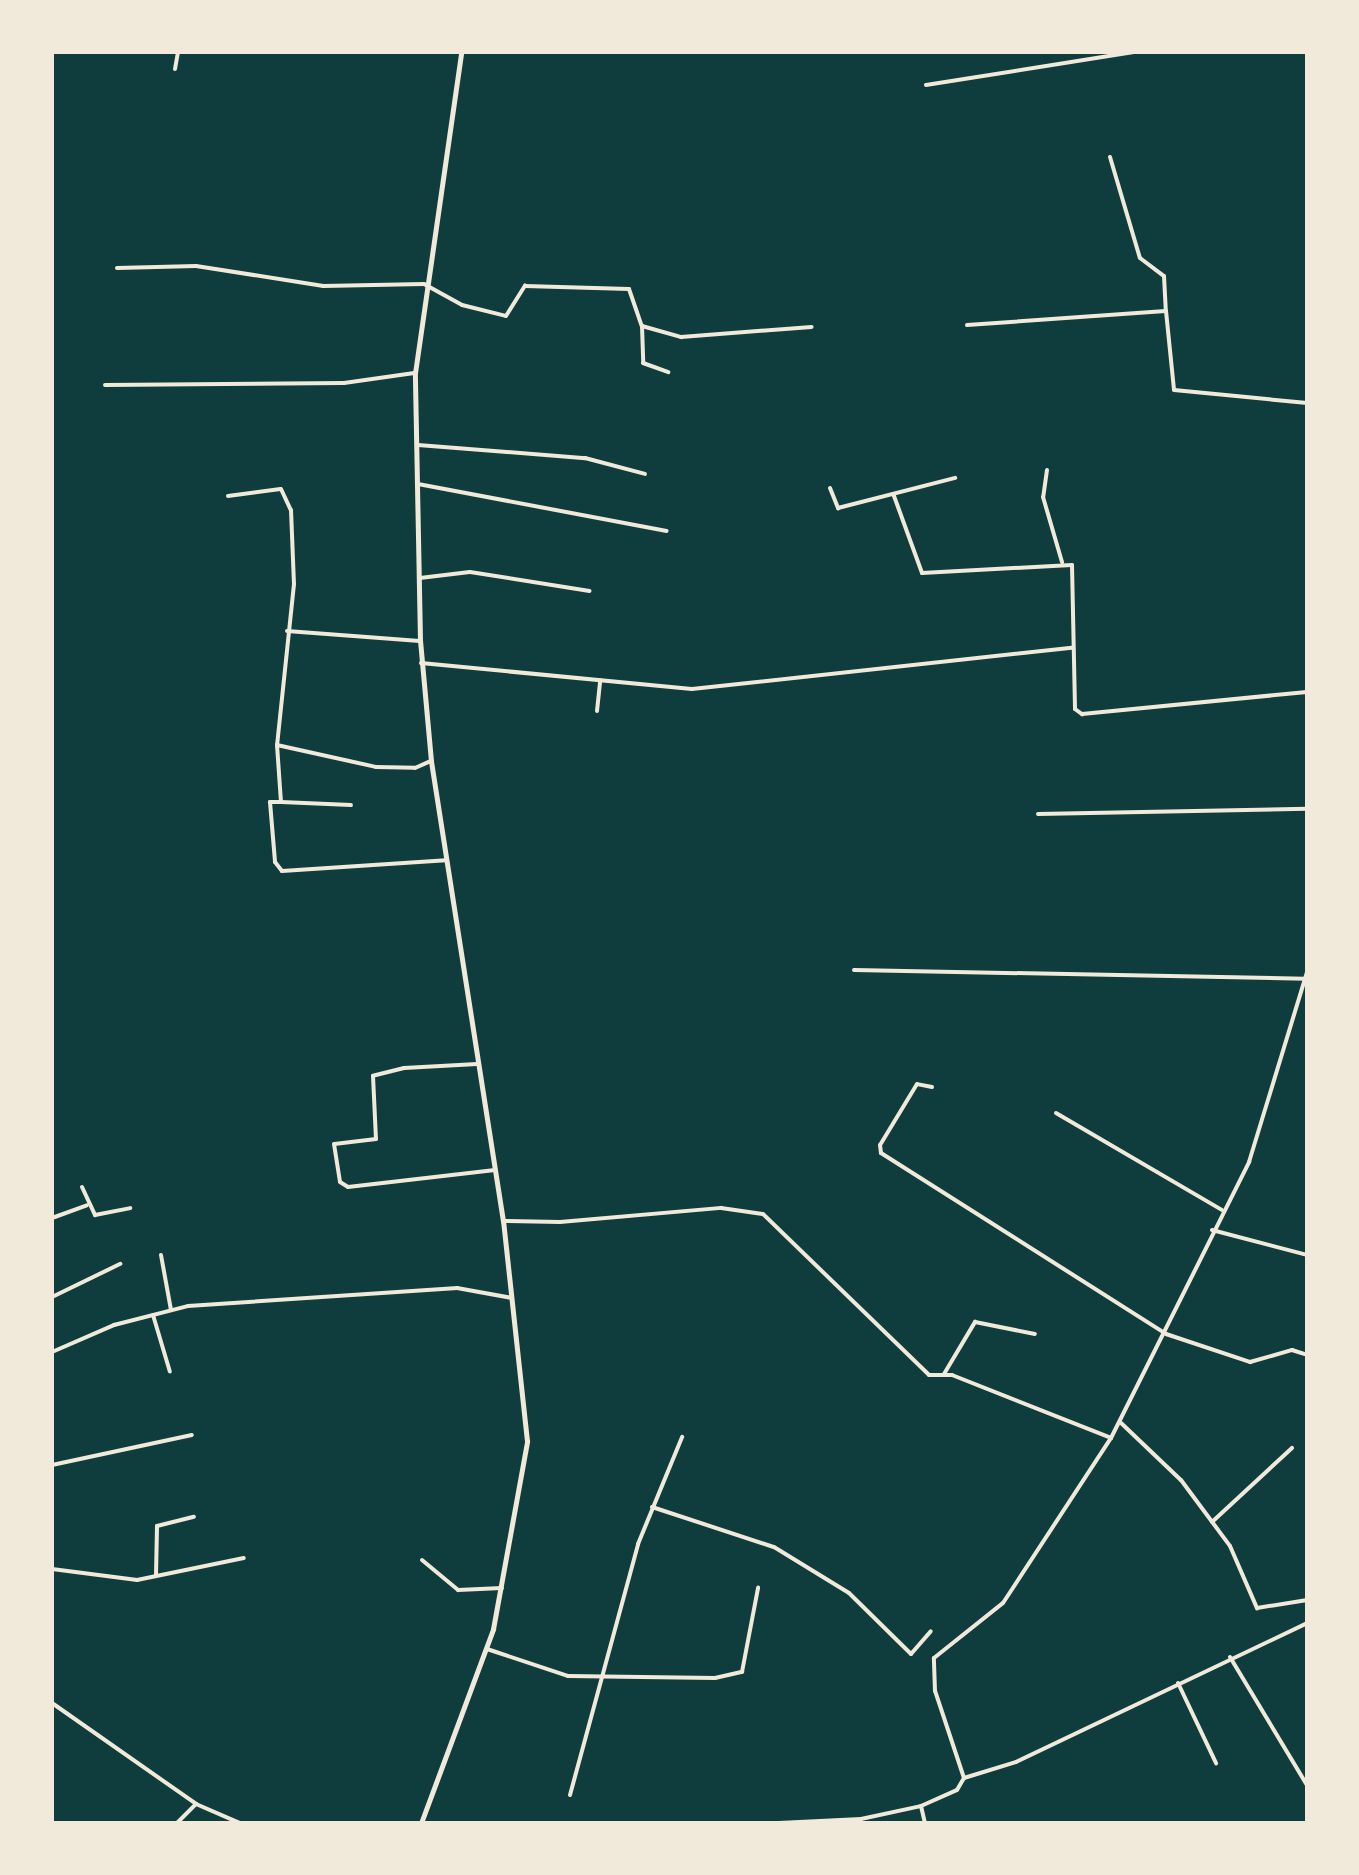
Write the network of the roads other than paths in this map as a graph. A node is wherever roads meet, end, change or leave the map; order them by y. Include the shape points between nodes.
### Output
1 (178, 52) edge
2 (461, 52) edge
3 (1135, 52) edge
4 (175, 69) dead end
5 (926, 85) dead end
6 (1110, 157) dead end
7 (117, 268) dead end
8 (424, 284) junction
9 (1166, 311) junction
10 (967, 325) dead end
11 (642, 326) junction
12 (812, 327) dead end
13 (668, 372) dead end
14 (415, 373) junction
15 (105, 385) dead end
16 (1307, 403) edge
17 (418, 445) junction
18 (1047, 470) dead end
19 (645, 474) dead end
20 (955, 478) dead end
21 (418, 484) junction
22 (830, 488) dead end
23 (228, 496) dead end
24 (894, 496) junction
25 (667, 531) dead end
26 (1062, 562) junction
27 (420, 578) junction
28 (590, 591) dead end
29 (287, 631) junction
30 (420, 641) junction
31 (1072, 648) junction
32 (421, 663) junction
33 (600, 680) junction
34 (1307, 692) edge
35 (597, 711) dead end
36 (277, 745) junction
37 (431, 761) junction
38 (281, 802) junction
39 (351, 805) dead end
40 (1307, 809) edge
41 (1038, 814) dead end
42 (446, 860) junction
43 (854, 970) dead end
44 (1307, 972) edge
45 (1306, 979) edge
46 (477, 1064) junction
47 (932, 1087) dead end
48 (1056, 1113) dead end
49 (496, 1170) junction
50 (82, 1187) dead end
51 (87, 1205) junction
52 (130, 1208) dead end
53 (1222, 1210) junction
54 (52, 1218) edge
55 (503, 1221) junction
56 (1212, 1230) junction
57 (161, 1255) dead end
58 (1307, 1255) edge
59 (120, 1264) dead end
60 (52, 1297) edge
61 (513, 1299) junction
62 (171, 1310) junction
63 (153, 1315) junction
64 (1035, 1334) dead end
65 (1166, 1334) junction
66 (52, 1352) edge
67 (1307, 1355) edge
68 (170, 1372) dead end
69 (943, 1376) junction
70 (1120, 1422) junction
71 (192, 1435) dead end
72 (682, 1437) dead end
73 (1111, 1438) junction
74 (1292, 1448) dead end
75 (52, 1465) edge
76 (652, 1507) junction
77 (194, 1517) dead end
78 (1212, 1522) junction
79 (244, 1558) dead end
80 (422, 1560) dead end
81 (52, 1569) edge
82 (156, 1575) junction
83 (502, 1588) junction
84 (758, 1588) dead end
85 (1307, 1600) edge
86 (1307, 1623) edge
87 (931, 1631) dead end
88 (487, 1649) junction
89 (1230, 1657) junction
90 (599, 1678) junction
91 (1178, 1683) junction
92 (52, 1703) edge
93 (1216, 1763) dead end
94 (964, 1778) junction
95 (1307, 1785) edge
96 (570, 1795) dead end
97 (196, 1804) junction
98 (921, 1806) junction
99 (177, 1823) edge
100 (240, 1823) edge
101 (421, 1823) edge
102 (779, 1823) edge
103 (925, 1823) edge

1 - 4 street
2 - 8 street
3 - 5 street
6 - 9 street via 1140,258 1164,276
7 - 8 street via 196,266 333,287
8 - 11 street via 462,305 506,316 525,286 629,289
8 - 14 street
9 - 10 street
9 - 16 street via 1174,390
11 - 12 street via 681,337
11 - 13 street via 643,363
14 - 15 street via 344,383
14 - 17 street
17 - 19 street via 585,458
17 - 21 street
18 - 26 street via 1043,497
20 - 24 street
21 - 25 street
21 - 27 street
22 - 24 street via 838,508
23 - 29 street via 287,492 295,551
24 - 26 street via 922,573
26 - 31 street via 1074,569
27 - 28 street via 470,572
27 - 30 street
29 - 30 street
29 - 36 street
30 - 32 street
31 - 33 street via 692,689
31 - 34 street via 1075,709 1086,716
32 - 33 street
32 - 37 street
33 - 35 street
36 - 37 street via 376,767 415,768
36 - 38 street
37 - 42 street
38 - 39 street
38 - 42 street via 270,802 275,862 282,871
40 - 41 street
42 - 46 street
43 - 45 street
44 - 45 street
45 - 53 street via 1263,1126
46 - 49 street
46 - 49 street via 404,1068 373,1076 376,1139 334,1144 340,1182 348,1187
47 - 65 street via 917,1084 880,1145 881,1153
48 - 53 street
49 - 55 street
50 - 51 street
51 - 52 street via 100,1216
51 - 54 street
53 - 56 street
55 - 61 street
55 - 69 street via 721,1208 763,1214 919,1367
56 - 58 street
56 - 65 street
57 - 62 street
59 - 60 street
61 - 62 street via 457,1288
61 - 83 street via 527,1441
62 - 63 street
63 - 66 street
63 - 68 street
64 - 69 street via 975,1322
65 - 67 street via 1250,1362 1292,1350
65 - 70 street
69 - 73 street via 952,1375
70 - 73 street
70 - 78 street via 1181,1480
71 - 75 street
72 - 76 street
73 - 94 street via 1003,1603 934,1658 935,1691
74 - 78 street
76 - 87 street via 774,1547 849,1593 911,1654
76 - 90 street
77 - 82 street via 157,1526
78 - 85 street via 1236,1558 1257,1608
79 - 82 street
80 - 83 street via 458,1590
81 - 82 street via 129,1581
83 - 88 street
84 - 90 street via 742,1672 715,1678
86 - 89 street
88 - 90 street via 552,1673
88 - 101 street
89 - 91 street
89 - 95 street
90 - 96 street
91 - 93 street
91 - 94 street via 1016,1762
92 - 97 street
94 - 98 street via 957,1790
97 - 99 street
97 - 100 street
98 - 102 street via 861,1819
98 - 103 street

